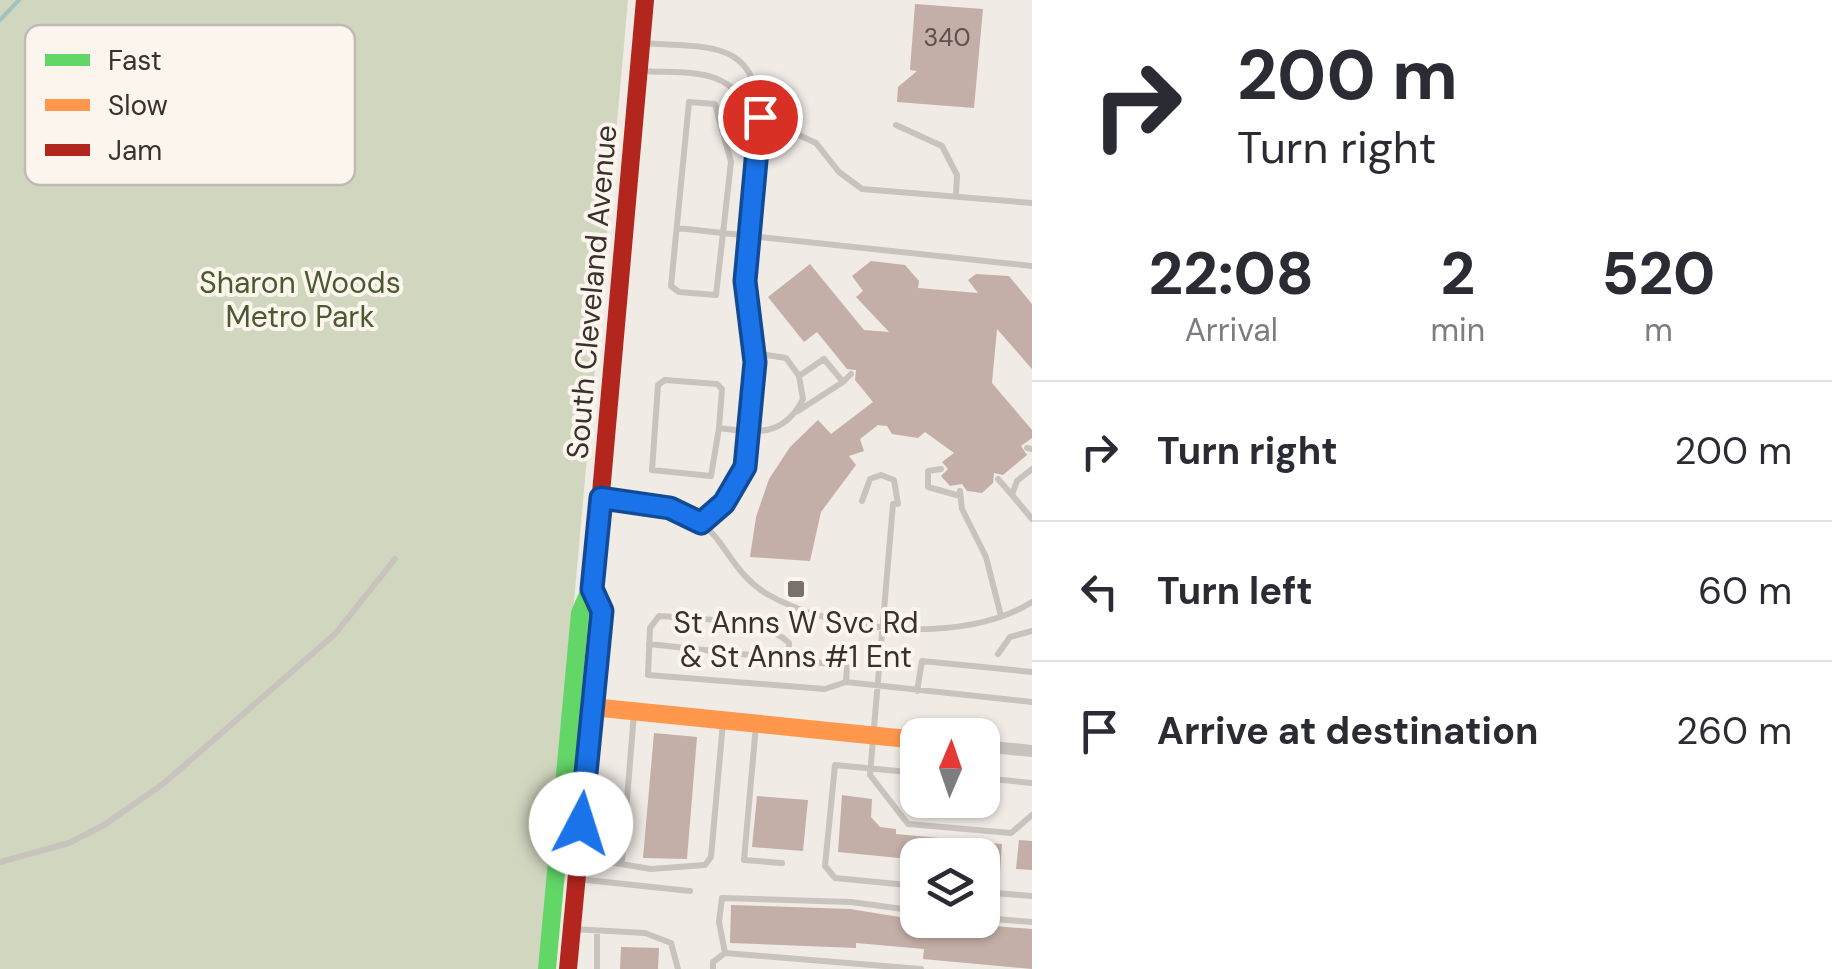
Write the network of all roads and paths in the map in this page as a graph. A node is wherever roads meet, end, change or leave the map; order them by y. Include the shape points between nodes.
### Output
1 (645, 0) edge
2 (642, 43) junction
3 (640, 70) junction
4 (760, 117) junction
5 (896, 125) dead end
6 (956, 194) junction
7 (1032, 203) edge
8 (676, 228) junction
9 (723, 233) junction
10 (749, 236) junction
11 (1032, 266) edge
12 (833, 352) dead end
13 (754, 353) junction
14 (824, 359) junction
15 (850, 374) dead end
16 (799, 376) junction
17 (842, 382) junction
18 (797, 412) junction
19 (720, 428) junction
20 (749, 432) junction
21 (942, 469) dead end
22 (1032, 469) edge
23 (998, 479) dead end
24 (1012, 495) junction
25 (601, 498) junction
26 (862, 501) dead end
27 (1032, 519) edge
28 (701, 523) junction
29 (395, 560) dead end
30 (592, 589) junction
31 (1032, 602) edge
32 (1001, 616) junction
33 (882, 628) junction
34 (1032, 631) edge
35 (649, 644) junction
36 (998, 654) dead end
37 (788, 659) junction
38 (1032, 672) edge
39 (846, 682) junction
40 (878, 687) junction
41 (918, 691) junction
42 (1032, 702) edge
43 (592, 707) junction
44 (634, 712) junction
45 (723, 720) junction
46 (756, 724) junction
47 (874, 736) junction
48 (900, 738) edge
49 (1000, 747) edge
50 (1032, 750) edge
51 (870, 769) junction
52 (900, 772) edge
53 (1000, 780) edge
54 (1032, 783) edge
55 (1032, 816) edge
56 (578, 857) junction
57 (622, 861) junction
58 (0, 862) edge
59 (782, 863) dead end
60 (576, 879) junction
61 (900, 884) edge
62 (690, 891) dead end
63 (1000, 893) edge
64 (1032, 896) edge
65 (900, 909) edge
66 (1000, 919) edge
67 (1032, 922) edge
68 (572, 929) junction
69 (598, 931) junction
70 (725, 953) junction
71 (895, 968) edge
72 (547, 969) edge
73 (568, 969) edge
74 (597, 969) edge
75 (678, 969) edge
76 (713, 969) edge
77 (921, 969) edge

1 - 2 main road, South Cleveland Avenue
2 - 3 main road, South Cleveland Avenue
2 - 4 lane via 731,54 748,65 759,87
3 - 4 lane via 728,81
3 - 25 main road, South Cleveland Avenue
4 - 6 lane via 816,143 862,190
4 - 10 lane
5 - 6 lane via 942,146 957,175
6 - 7 lane
8 - 9 lane
8 - 9 lane via 671,286 679,292 716,295
8 - 9 lane via 689,102 715,104 730,162
9 - 10 lane
10 - 11 lane
10 - 13 lane via 745,281
12 - 14 lane
13 - 16 lane via 786,358
13 - 20 lane
14 - 16 lane
14 - 17 lane
15 - 17 lane
16 - 18 lane via 803,399
17 - 18 lane
18 - 20 lane via 780,428
19 - 19 lane via 711,476 652,470 658,386 665,380 717,384
19 - 20 lane
20 - 28 lane via 737,485
21 - 32 lane via 928,471 928,487 960,494
22 - 24 lane
23 - 24 lane
24 - 27 lane
25 - 28 lane via 670,508
25 - 30 main road, South Cleveland Avenue
26 - 33 lane via 870,479 894,480
28 - 33 lane via 741,576 770,596
29 - 58 lane via 335,634 162,784 104,826
30 - 43 main road, South Cleveland Avenue via 602,611
30 - 72 main road, South Cleveland Avenue via 580,613
31 - 32 lane
32 - 33 lane via 931,629
33 - 40 lane
34 - 36 lane via 1010,637
35 - 37 lane
35 - 37 lane via 659,616 727,622 779,632 789,643
35 - 39 lane via 648,675 826,690
37 - 39 lane via 847,666
38 - 41 lane via 922,661
39 - 40 lane
40 - 41 lane
40 - 47 lane
41 - 42 lane
43 - 44 main road
43 - 56 main road, South Cleveland Avenue
44 - 45 main road
44 - 57 lane
45 - 46 main road
45 - 57 lane via 711,857 696,868 651,869
46 - 47 main road
46 - 59 lane via 744,860
47 - 48 main road
47 - 51 lane
49 - 50 street
51 - 52 lane
51 - 55 lane via 908,824 1011,832
51 - 61 lane via 835,765 825,866 835,878
53 - 54 lane
56 - 57 lane
56 - 60 main road, South Cleveland Avenue
60 - 62 lane
60 - 68 main road, South Cleveland Avenue
63 - 64 lane
65 - 70 lane via 722,898
66 - 67 lane
68 - 69 lane
68 - 73 main road, South Cleveland Avenue
69 - 74 lane
69 - 75 lane via 672,942
70 - 71 lane
70 - 76 lane
71 - 77 lane

